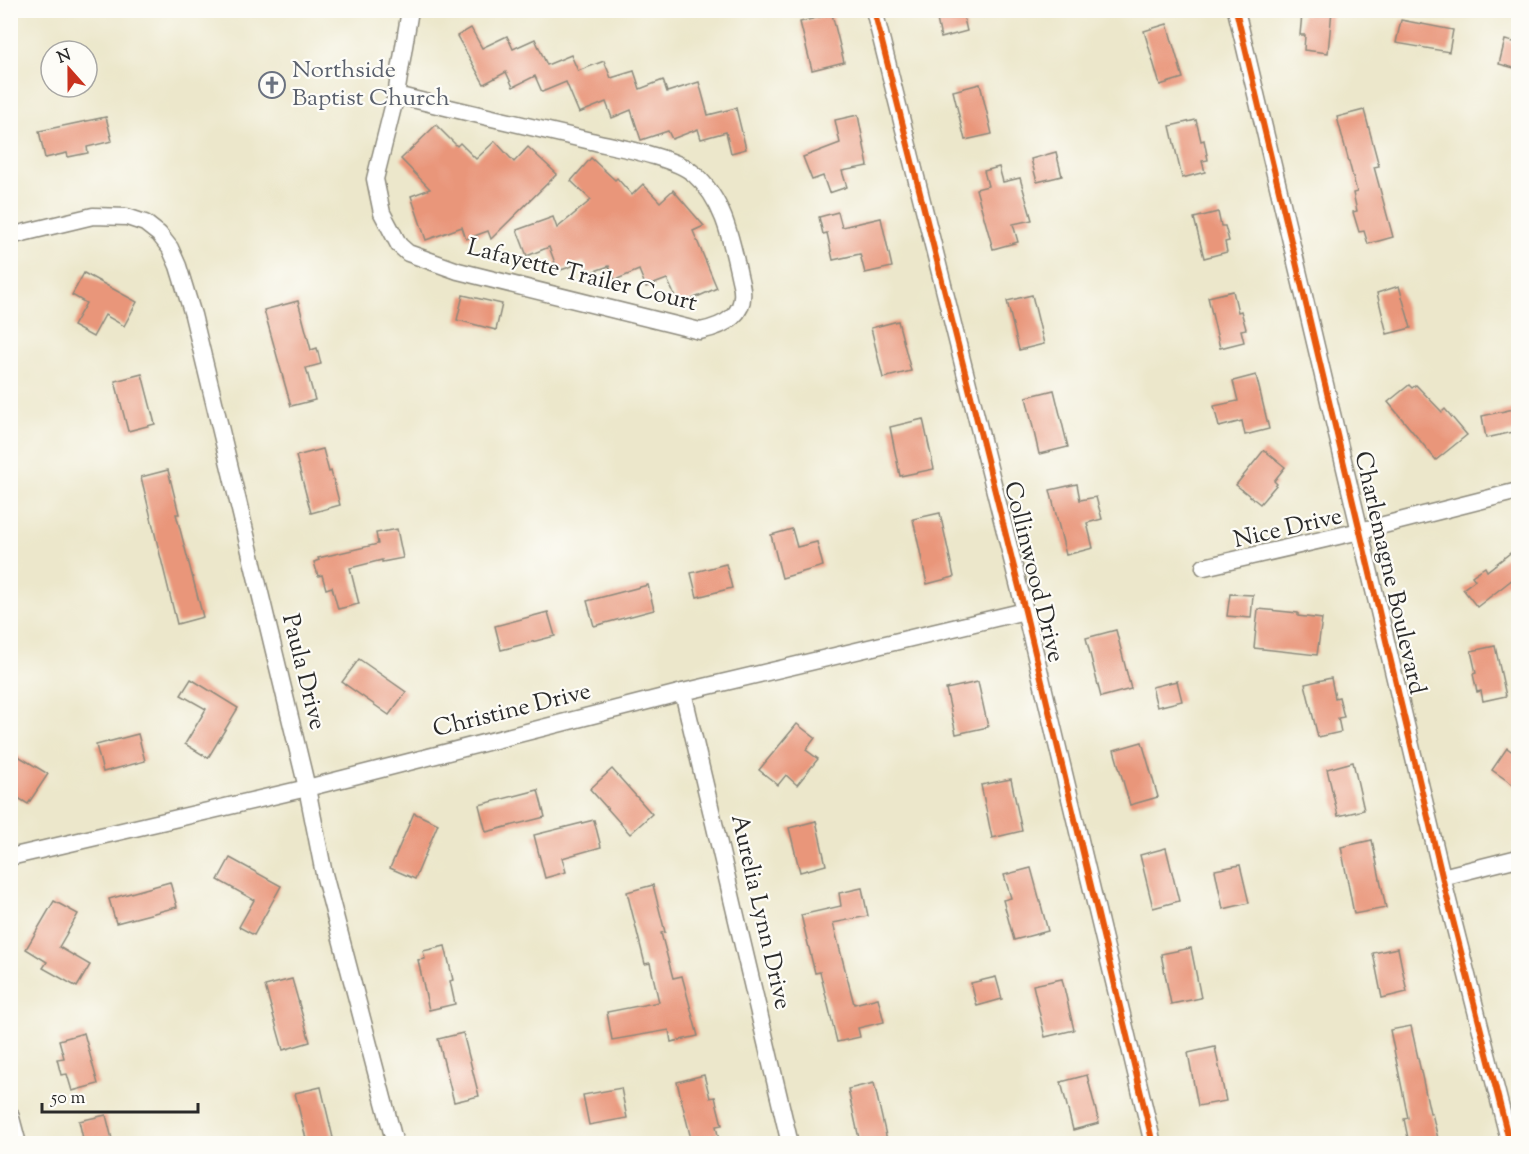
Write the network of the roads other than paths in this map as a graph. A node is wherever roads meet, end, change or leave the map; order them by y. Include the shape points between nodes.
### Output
1 (410, 10) edge
2 (874, 10) edge
3 (1236, 10) edge
4 (396, 95) junction
5 (10, 236) edge
6 (1518, 491) edge
7 (1360, 531) junction
8 (1204, 567) dead end
9 (1025, 611) junction
10 (683, 692) junction
11 (307, 788) junction
12 (10, 857) edge
13 (1518, 858) edge
14 (1442, 877) junction
15 (10, 1114) edge
16 (18, 1143) edge
17 (395, 1143) edge
18 (790, 1143) edge
19 (1153, 1143) edge
20 (1510, 1143) edge

1 - 4 street, Lafayette Trailer Court
2 - 9 street, Collinwood Drive
3 - 7 street, Charlemagne Boulevard
4 - 4 street, Lafayette Trailer Court via 375,179 382,213 399,245 408,253 458,272 700,331 728,321 739,310 743,296 726,221 716,201 693,173 650,155
5 - 11 street, Paula Drive via 93,216 127,217 145,223 170,248 192,315
6 - 7 street, Nice Drive
7 - 8 street, Nice Drive
7 - 14 street, Charlemagne Boulevard
9 - 10 street, Christine Drive
9 - 19 street, Collinwood Drive
10 - 11 street, Christine Drive
10 - 18 street, Aurelia Lynn Drive
11 - 12 street, Christine Drive
11 - 17 street, Paula Drive via 324,874
13 - 14 street
14 - 20 street, Charlemagne Boulevard
15 - 16 street

